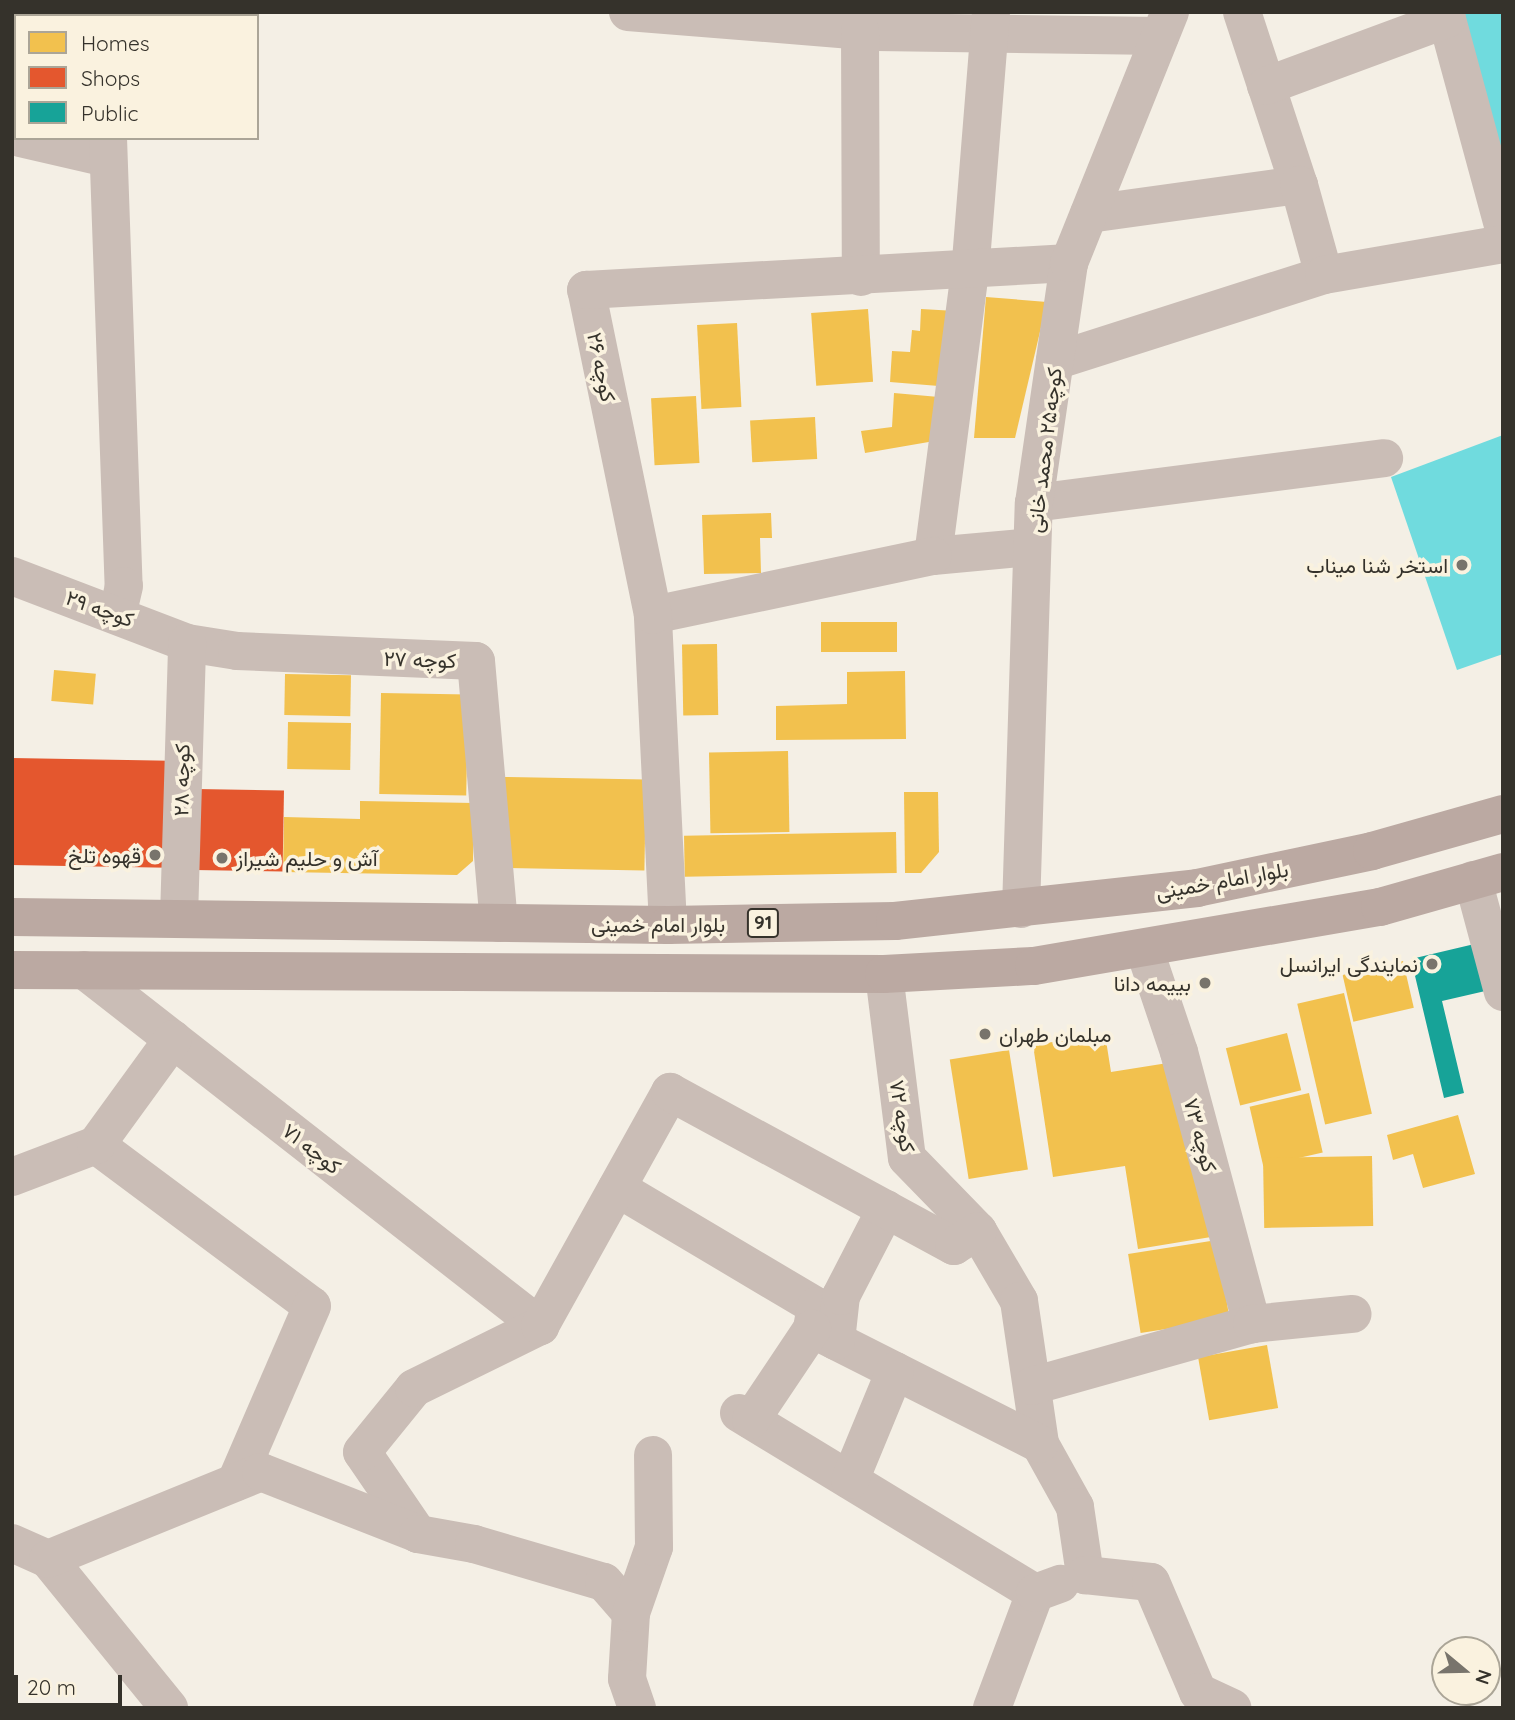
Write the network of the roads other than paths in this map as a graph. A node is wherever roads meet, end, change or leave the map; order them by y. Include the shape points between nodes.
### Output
1 (628, 12) edge
2 (1242, 12) edge
3 (669, 14) edge
4 (1446, 16) edge
5 (919, 23) edge
6 (988, 24) edge
7 (1165, 24) edge
8 (860, 30) junction
9 (1266, 86) junction
10 (41, 140) edge
11 (107, 148) edge
12 (1299, 185) junction
13 (1089, 214) junction
14 (1503, 225) edge
15 (1503, 244) edge
16 (1069, 263) junction
17 (970, 271) junction
18 (1324, 275) junction
19 (861, 277) junction
20 (1055, 361) junction
21 (1384, 458) dead end
22 (1034, 503) junction
23 (1032, 547) junction
24 (933, 556) junction
25 (12, 576) edge
26 (118, 613) junction
27 (653, 615) junction
28 (187, 643) junction
29 (1503, 814) edge
30 (1488, 876) edge
31 (1021, 909) junction
32 (12, 917) edge
33 (179, 918) junction
34 (499, 923) junction
35 (668, 925) junction
36 (1144, 948) junction
37 (12, 970) edge
38 (84, 970) junction
39 (884, 974) junction
40 (1503, 992) edge
41 (173, 1040) junction
42 (96, 1145) junction
43 (12, 1177) edge
44 (617, 1188) junction
45 (886, 1209) junction
46 (978, 1231) junction
47 (1353, 1314) dead end
48 (1252, 1324) junction
49 (540, 1326) junction
50 (824, 1335) junction
51 (895, 1371) junction
52 (1032, 1385) junction
53 (1040, 1444) junction
54 (653, 1455) dead end
55 (850, 1480) junction
56 (236, 1482) junction
57 (418, 1534) junction
58 (12, 1543) edge
59 (48, 1559) junction
60 (1085, 1575) junction
61 (1035, 1593) junction
62 (631, 1613) junction
63 (169, 1708) edge
64 (637, 1708) edge
65 (992, 1708) edge
66 (1232, 1708) edge

1 - 3 street
2 - 9 street
3 - 8 street
4 - 9 street
4 - 14 street
5 - 6 street
5 - 8 street
6 - 7 street
6 - 17 street
7 - 13 street, کوچه۲۵ محمد خانی
8 - 19 street
9 - 12 street
10 - 11 street
11 - 26 street via 124,586
12 - 13 street
12 - 18 street
13 - 16 street, کوچه۲۵ محمد خانی
15 - 18 street
16 - 17 street, کوچه ۲۶
16 - 20 street, کوچه۲۵ محمد خانی
17 - 19 street, کوچه ۲۶
17 - 24 street
18 - 20 street
19 - 27 street, کوچه ۲۶ via 586,290
20 - 22 street, کوچه۲۵ محمد خانی
21 - 22 street
22 - 23 street, کوچه۲۵ محمد خانی
23 - 24 street
23 - 31 street, کوچه۲۵ محمد خانی
24 - 27 street
25 - 26 street, کوچه ۲۹
26 - 28 street, کوچه ۲۹
27 - 35 street, کوچه ۲۶
28 - 33 street, کوچه ۲۸
28 - 34 street, کوچه ۲۷ via 237,652 476,661
29 - 31 main road, بلوار امام خمینی / 91 via 1372,851 1197,888
30 - 36 main road via 1380,907
30 - 40 street
31 - 35 main road, بلوار امام خمینی / 91 via 895,921
32 - 33 main road, بلوار امام خمینی / 91
33 - 34 main road, بلوار امام خمینی / 91
34 - 35 main road, بلوار امام خمینی / 91
36 - 39 main road via 1034,966
36 - 48 street, کوچه ۷۳ via 1179,1052
37 - 38 main road
38 - 39 main road
38 - 41 street, کوچه ۷۱
39 - 46 street, کوچه ۷۲ via 907,1158
41 - 42 street
41 - 49 street, کوچه ۷۱
42 - 43 street
42 - 56 street via 312,1306
44 - 45 street via 670,1092
44 - 49 street
44 - 50 street via 816,1306
45 - 46 street via 954,1246
45 - 50 street
46 - 52 street, کوچه ۷۲ via 1019,1301
47 - 48 street
48 - 52 street
49 - 57 street via 414,1388 362,1452
50 - 51 street
50 - 55 street via 745,1417
51 - 53 street
51 - 55 street
52 - 53 street, کوچه ۷۲
53 - 60 street via 1075,1507
54 - 62 street via 654,1547
55 - 61 street
56 - 57 street via 261,1472
56 - 59 street
57 - 62 street via 474,1544 604,1582
58 - 59 street
59 - 63 street
60 - 61 street
60 - 66 street via 1151,1582 1198,1692
61 - 65 street
62 - 64 street via 627,1679

